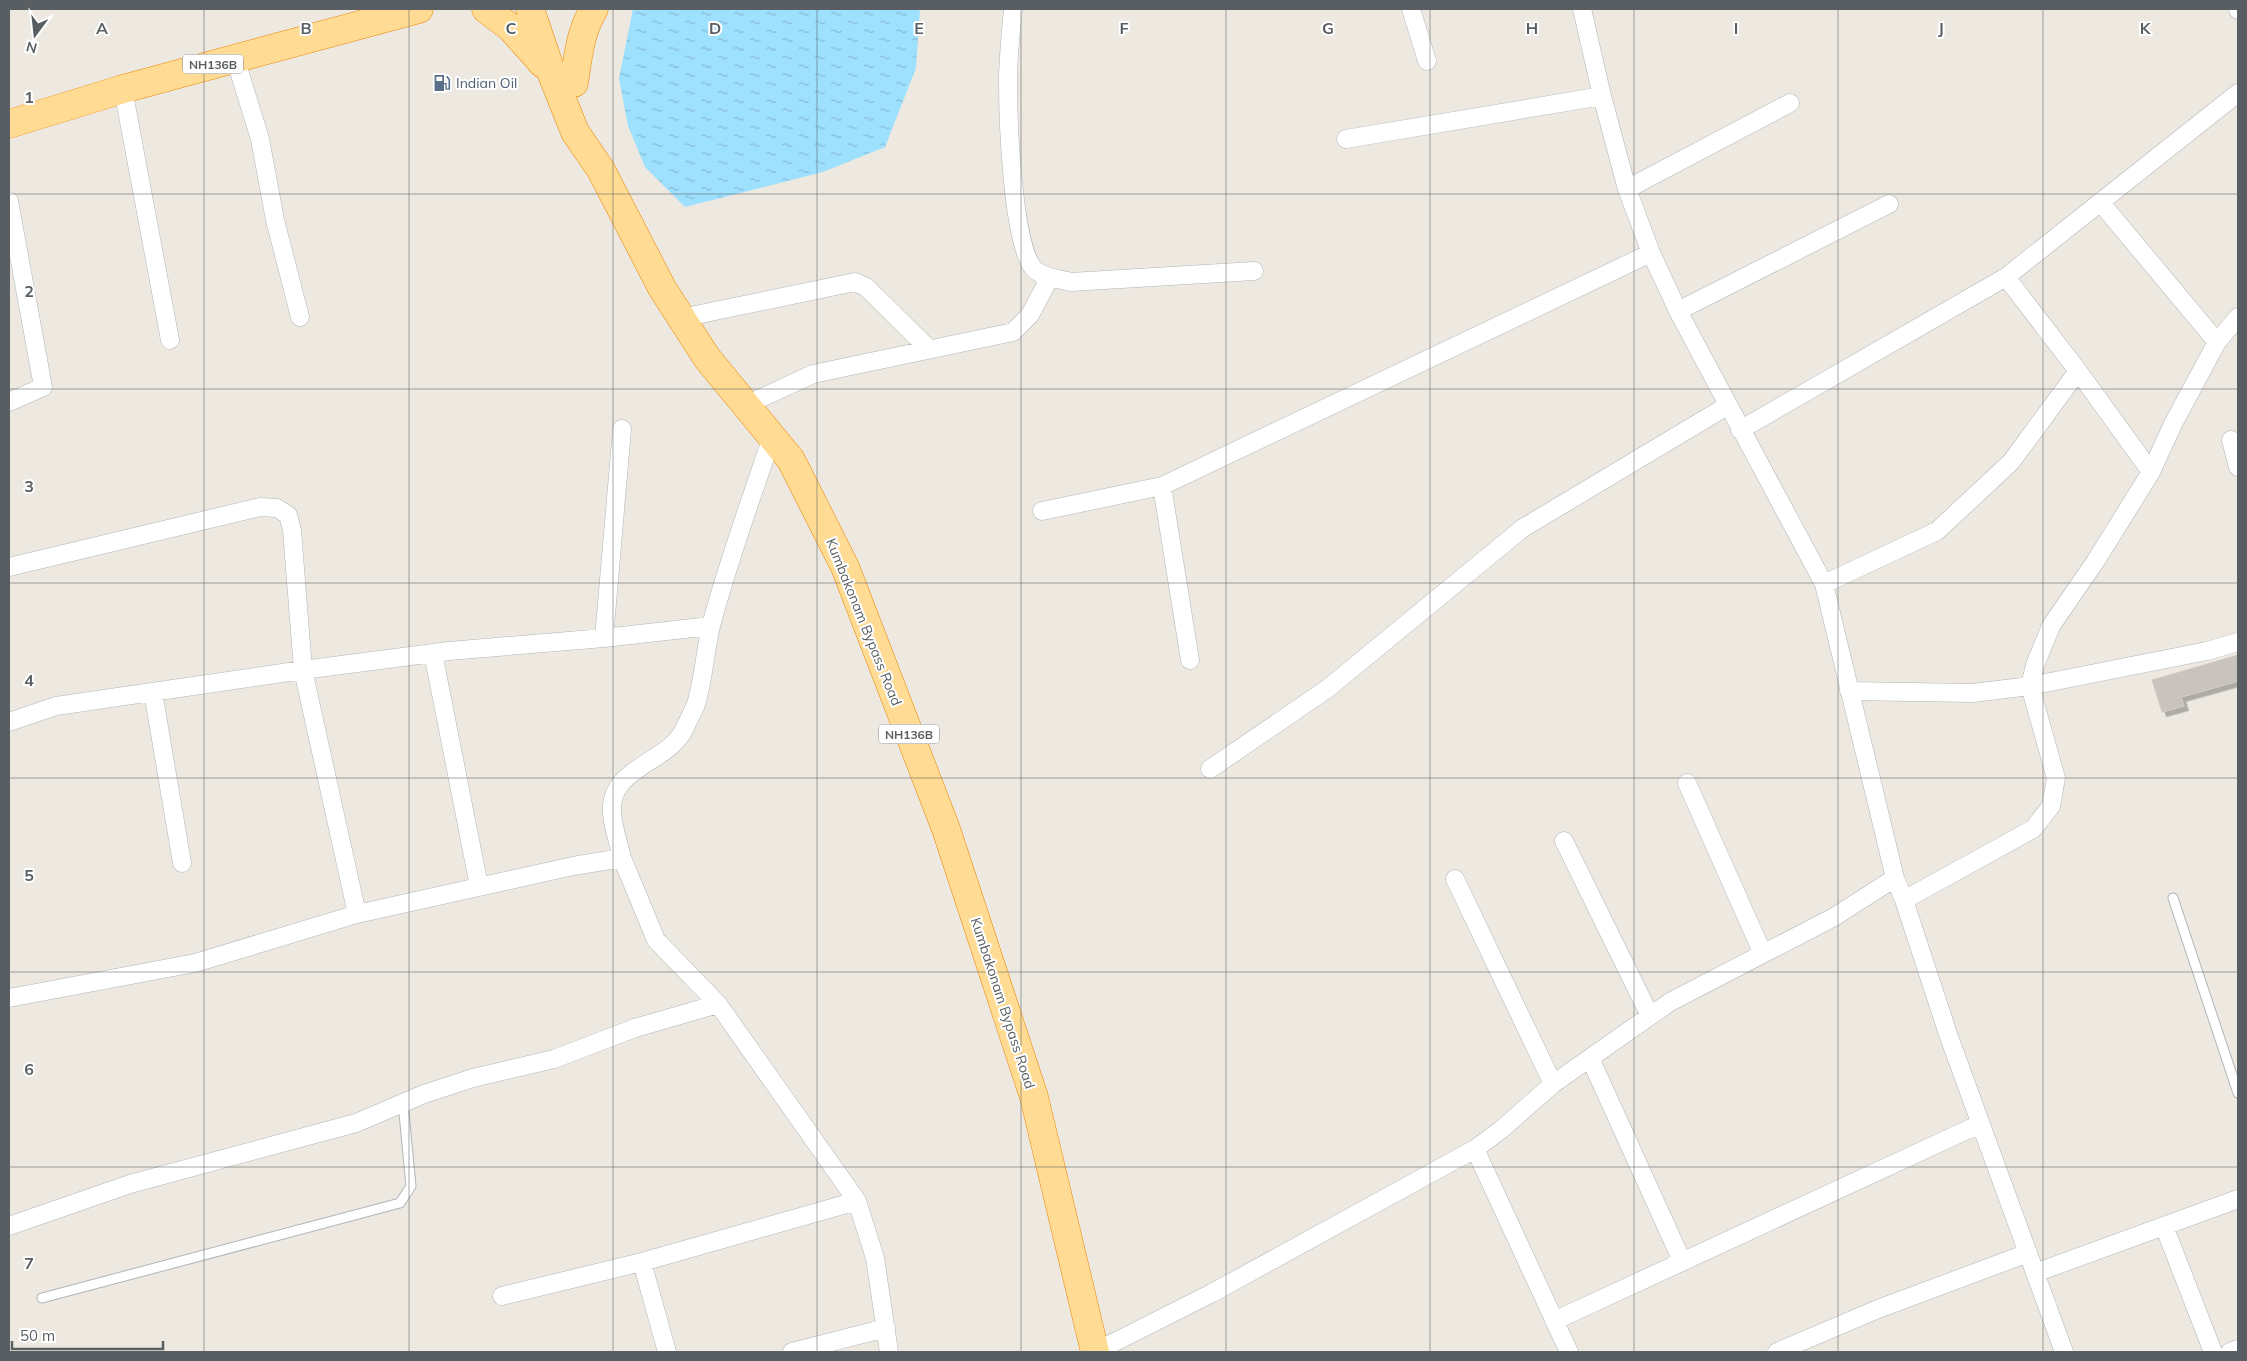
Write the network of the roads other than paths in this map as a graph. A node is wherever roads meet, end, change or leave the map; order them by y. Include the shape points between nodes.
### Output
1 (419, 9) edge
2 (486, 9) edge
3 (530, 9) edge
4 (551, 9) edge
5 (594, 9) edge
6 (1013, 9) edge
7 (1412, 9) edge
8 (1582, 9) edge
9 (235, 58) junction
10 (1427, 61) dead end
11 (564, 80) junction
12 (122, 89) junction
13 (2238, 93) edge
14 (1602, 96) junction
15 (1790, 103) dead end
16 (9, 124) edge
17 (1346, 139) dead end
18 (1627, 189) junction
19 (9, 201) edge
20 (2101, 203) junction
21 (1890, 204) dead end
22 (1651, 253) junction
23 (1254, 271) dead end
24 (2006, 276) junction
25 (1050, 277) junction
26 (1678, 311) junction
27 (300, 317) dead end
28 (2238, 317) edge
29 (681, 318) junction
30 (170, 340) dead end
31 (2216, 342) junction
32 (929, 349) junction
33 (2078, 371) junction
34 (9, 402) edge
35 (746, 405) junction
36 (1727, 406) junction
37 (622, 429) dead end
38 (1740, 430) junction
39 (772, 437) junction
40 (2231, 440) dead end
41 (2238, 467) edge
42 (2151, 472) junction
43 (1162, 486) junction
44 (1042, 511) dead end
45 (9, 567) edge
46 (1824, 584) junction
47 (711, 626) junction
48 (604, 638) junction
49 (2238, 642) edge
50 (433, 653) junction
51 (1190, 660) dead end
52 (303, 670) junction
53 (2030, 686) junction
54 (1849, 691) junction
55 (153, 692) junction
56 (9, 722) edge
57 (1210, 769) dead end
58 (1686, 783) dead end
59 (1564, 841) dead end
60 (622, 858) junction
61 (182, 863) dead end
62 (1895, 878) junction
63 (1455, 879) dead end
64 (478, 886) junction
65 (2173, 898) dead end
66 (1904, 900) junction
67 (357, 914) junction
68 (1763, 954) junction
69 (9, 998) edge
70 (718, 1004) junction
71 (1650, 1016) junction
72 (1590, 1058) junction
73 (1553, 1084) junction
74 (2238, 1093) edge
75 (403, 1103) junction
76 (1980, 1124) junction
77 (1475, 1149) junction
78 (2238, 1199) edge
79 (856, 1200) junction
80 (9, 1226) edge
81 (2164, 1226) junction
82 (2028, 1253) junction
83 (1682, 1261) junction
84 (642, 1262) junction
85 (2035, 1273) junction
86 (502, 1296) dead end
87 (42, 1298) dead end
88 (1554, 1321) junction
89 (886, 1328) junction
90 (2238, 1349) edge
91 (667, 1352) edge
92 (792, 1352) edge
93 (889, 1352) edge
94 (1095, 1352) edge
95 (1568, 1352) edge
96 (1776, 1352) edge
97 (2064, 1352) edge
98 (2213, 1352) edge
99 (2230, 1352) edge

1 - 9 highway, NH136B
2 - 11 highway via 511,28
3 - 11 highway, Kumbakonam Bypass Road / NH136B
4 - 11 highway, Kumbakonam Bypass Road / NH136B
5 - 11 highway
6 - 25 street via 1008,81 1012,168 1022,242 1035,270
7 - 10 street
8 - 14 street
9 - 12 highway, NH136B
9 - 27 street via 260,139
11 - 29 highway, Kumbakonam Bypass Road / NH136B via 575,132 601,170
12 - 16 highway, NH136B
12 - 30 street
13 - 20 street
14 - 17 street
14 - 18 street
15 - 18 street
18 - 22 street
19 - 34 street via 44,387
20 - 24 street
20 - 31 street
21 - 26 street
22 - 26 street
22 - 43 street
23 - 25 street via 1071,282
24 - 33 street
24 - 38 street
25 - 32 street via 1030,315 1013,332
26 - 36 street
28 - 31 street
29 - 32 street via 855,282 866,287
29 - 35 highway, Kumbakonam Bypass Road / NH136B via 707,358
31 - 42 street
32 - 35 street via 813,374
33 - 42 street
33 - 46 street via 2011,462 1937,531
35 - 39 highway, Kumbakonam Bypass Road / NH136B
36 - 38 street
36 - 57 street via 1523,528 1327,689
37 - 48 street
38 - 46 street
39 - 47 street
39 - 94 highway, Kumbakonam Bypass Road / NH136B via 791,460 845,567 946,829 1034,1097
40 - 41 street
42 - 53 street via 2095,562 2050,626
43 - 44 street
43 - 51 street
45 - 52 street via 260,507 277,508 288,515 292,530
46 - 54 street
47 - 48 street
47 - 60 street via 696,704 683,731 661,756 625,777 616,789 612,814
48 - 50 street
49 - 53 street
50 - 52 street
50 - 64 street
52 - 55 street
52 - 67 street
53 - 54 street via 1973,693
53 - 66 street via 2056,778 2051,806 2033,829
54 - 62 street
55 - 56 street via 56,706
55 - 61 street
58 - 68 street
59 - 71 street
60 - 64 street
60 - 70 street via 656,940
62 - 66 street
62 - 68 street via 1834,917
63 - 73 street
64 - 67 street
65 - 74 lane
66 - 76 street
67 - 69 street via 195,963
68 - 71 street via 1670,1002
70 - 75 street via 635,1028 554,1059 473,1078
70 - 79 street
71 - 72 street
72 - 73 street
72 - 83 street
73 - 77 street
75 - 80 street via 356,1124 130,1184
75 - 87 lane via 411,1186 400,1203
76 - 82 street
76 - 83 street
77 - 88 street
77 - 94 street via 1212,1293
78 - 81 street
79 - 84 street
79 - 89 street via 875,1258
81 - 85 street
81 - 98 street
82 - 85 street
82 - 96 street via 1878,1309
83 - 88 street
84 - 86 street
84 - 91 street
85 - 97 street
88 - 95 street
89 - 92 street
89 - 93 street
90 - 99 street

